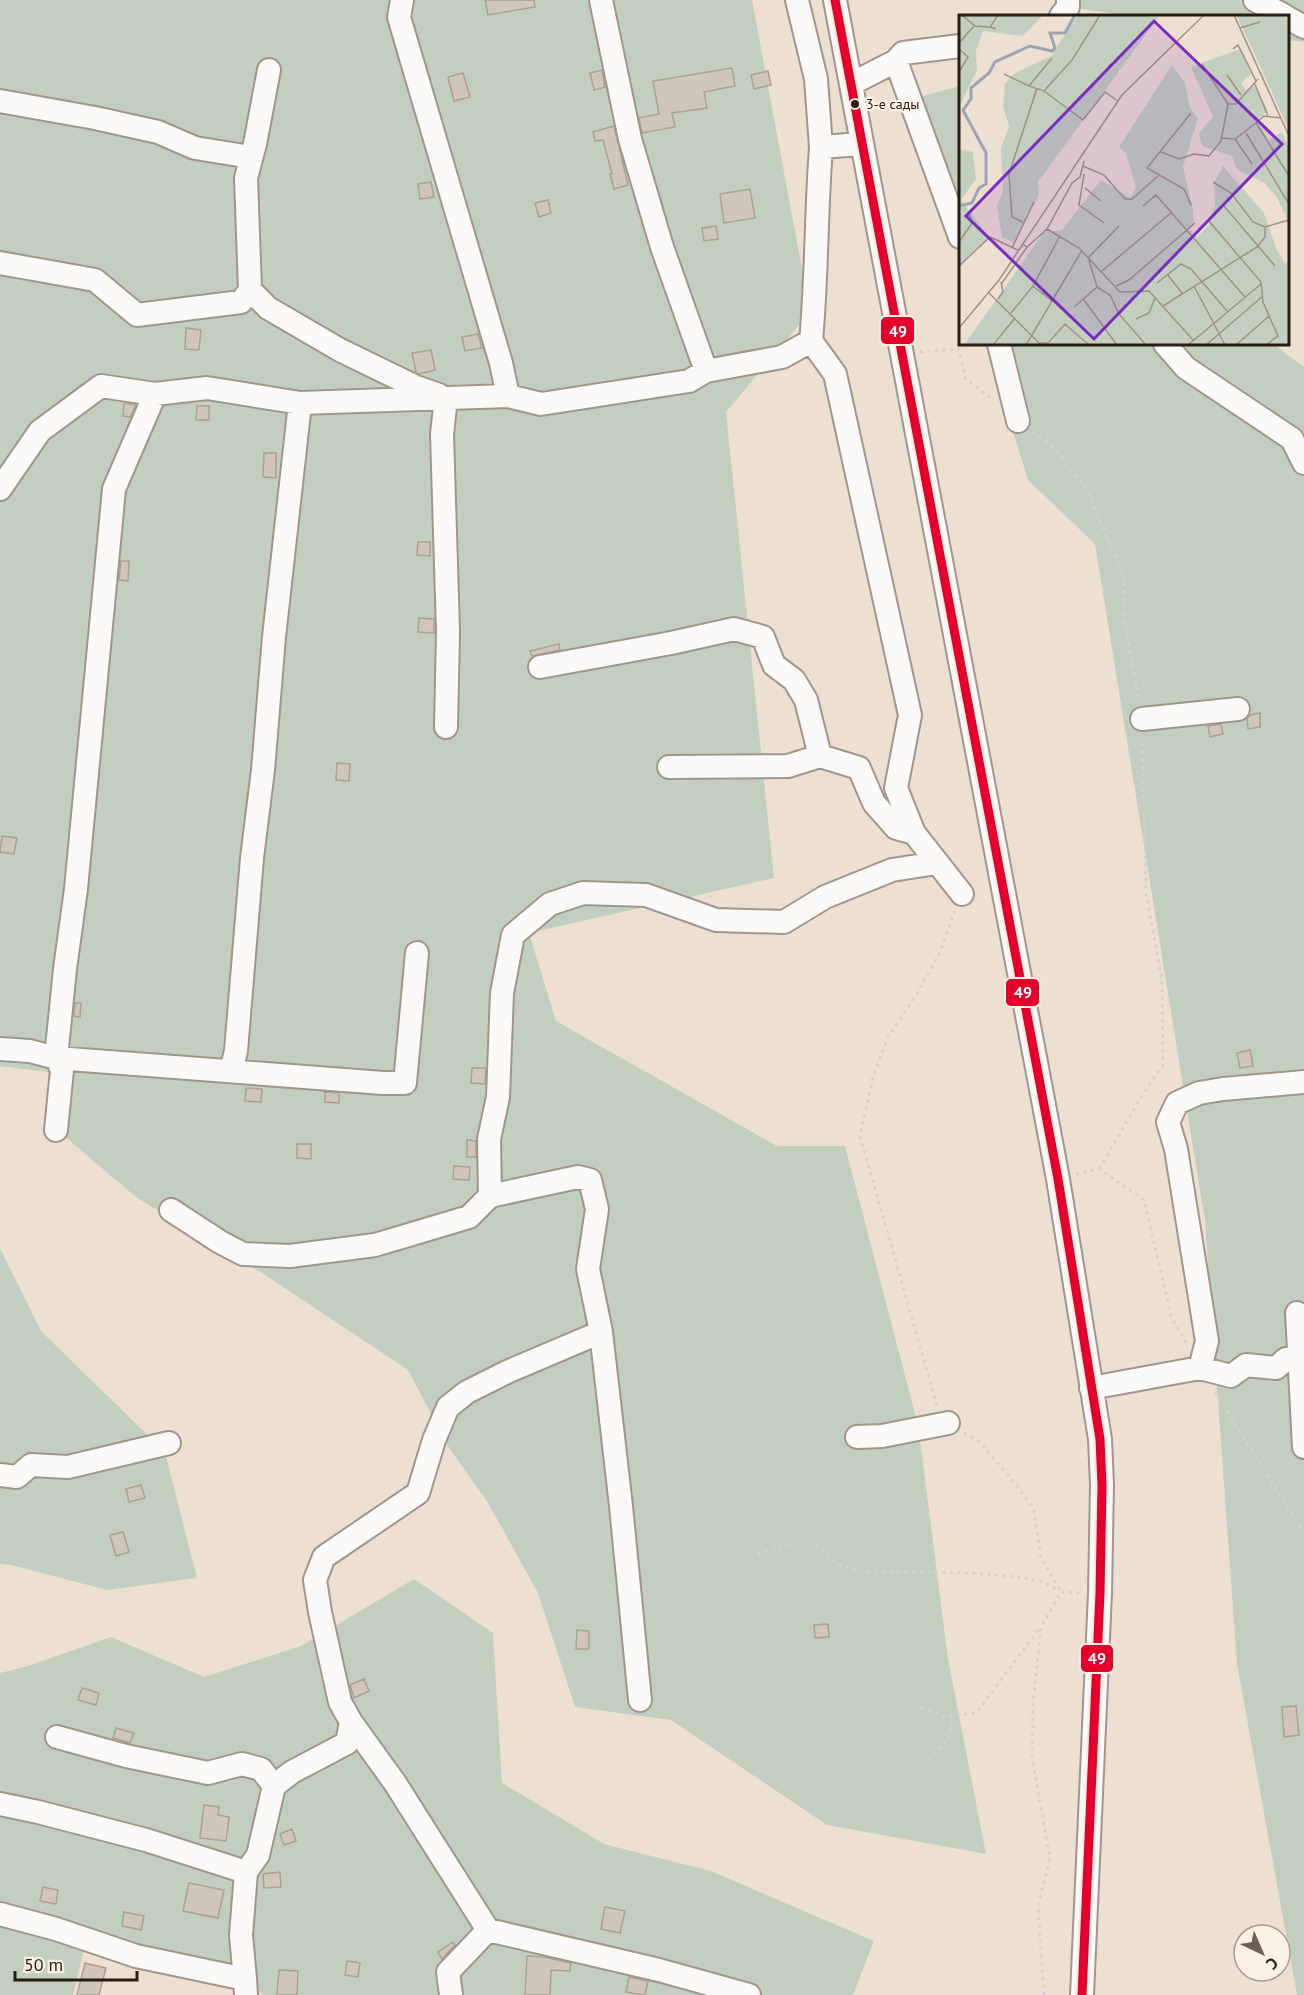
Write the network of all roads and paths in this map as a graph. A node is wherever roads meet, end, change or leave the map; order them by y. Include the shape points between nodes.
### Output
1 (402, 0) edge
2 (601, 0) edge
3 (798, 0) edge
4 (835, 0) edge
5 (1068, 0) edge
6 (1255, 0) edge
7 (1062, 15) edge
8 (1282, 15) edge
9 (1289, 19) edge
10 (1304, 27) edge
11 (959, 46) edge
12 (896, 61) junction
13 (269, 70) dead end
14 (851, 84) junction
15 (0, 101) edge
16 (861, 144) junction
17 (821, 147) junction
18 (251, 157) junction
19 (959, 234) edge
20 (0, 263) edge
21 (250, 290) junction
22 (811, 341) junction
23 (999, 345) edge
24 (1166, 345) edge
25 (900, 353) junction
26 (706, 371) junction
27 (155, 394) junction
28 (508, 396) junction
29 (446, 398) junction
30 (300, 403) junction
31 (1018, 421) junction
32 (1304, 463) edge
33 (0, 489) edge
34 (540, 667) dead end
35 (1238, 710) dead end
36 (1142, 719) junction
37 (446, 727) dead end
38 (820, 756) junction
39 (669, 768) dead end
40 (914, 833) junction
41 (937, 863) junction
42 (962, 894) joint
43 (417, 953) dead end
44 (0, 1049) edge
45 (56, 1058) junction
46 (231, 1071) junction
47 (1304, 1082) edge
48 (56, 1130) dead end
49 (1099, 1169) dead end
50 (490, 1196) junction
51 (171, 1210) dead end
52 (1297, 1313) dead end
53 (601, 1332) junction
54 (1299, 1360) junction
55 (1200, 1368) junction
56 (1091, 1388) junction
57 (948, 1424) junction
58 (857, 1437) dead end
59 (169, 1443) dead end
60 (1304, 1447) edge
61 (0, 1475) edge
62 (758, 1554) dead end
63 (1061, 1592) junction
64 (1100, 1593) junction
65 (1041, 1627) junction
66 (640, 1700) dead end
67 (921, 1707) dead end
68 (953, 1715) junction
69 (351, 1722) junction
70 (57, 1737) dead end
71 (929, 1761) dead end
72 (274, 1786) junction
73 (0, 1804) edge
74 (246, 1872) junction
75 (0, 1914) edge
76 (488, 1930) junction
77 (245, 1987) edge
78 (451, 1995) edge
79 (749, 1995) edge
80 (1044, 1995) edge
81 (1082, 1995) edge

1 - 28 street via 399,17
2 - 26 street via 630,139
3 - 17 street via 816,79
4 - 14 street
5 - 7 street
6 - 8 street
9 - 10 street
11 - 12 street via 903,53
12 - 14 street
12 - 19 street
13 - 18 street
14 - 16 street
15 - 18 street via 158,132 195,148
16 - 17 street
16 - 25 street
17 - 22 street
18 - 21 street via 246,178
20 - 21 street via 95,280 137,315 241,302
21 - 29 street via 268,308 340,350
22 - 26 street via 782,357
22 - 40 street via 836,374 910,715 896,788
23 - 31 street
24 - 32 street via 1186,368 1292,439
25 - 31 path via 958,349 965,378
25 - 56 street via 1058,1179
26 - 28 street via 689,381 541,404
27 - 30 street via 207,388
27 - 33 street via 101,386 40,431
27 - 45 street via 114,489
28 - 29 street
29 - 30 street
29 - 37 street via 442,434 448,631
30 - 46 street
31 - 36 path via 1054,448 1087,490 1123,576 1125,622
34 - 38 street via 734,628 763,637 774,665 794,680 806,700
35 - 36 street
36 - 49 path via 1146,893 1162,980 1163,1065
38 - 39 street via 788,766
38 - 40 street via 859,768 874,803 896,828
40 - 41 street
41 - 42 street
41 - 50 street via 892,870 825,897 784,922 716,920 646,895 583,893 550,904 513,935 502,993 498,1096 489,1139
42 - 57 path via 939,954 888,1037 873,1077 860,1136 934,1402
43 - 46 street via 405,1083
44 - 45 street
45 - 46 street
45 - 48 street via 62,1070
47 - 55 street via 1199,1093 1177,1103 1168,1122 1176,1149 1207,1341
50 - 51 street via 469,1217 375,1245 290,1256 243,1254
50 - 53 street via 578,1177 590,1180 597,1209 588,1269
52 - 54 street
53 - 66 street
53 - 69 street via 507,1372 467,1392 448,1407 418,1493 324,1557 315,1580 320,1612 340,1702
54 - 55 street via 1286,1359 1276,1368 1246,1365 1231,1376
54 - 60 street
55 - 56 street
56 - 64 street via 1102,1474
57 - 58 street
57 - 63 path via 980,1442 1034,1510 1041,1558
59 - 61 street via 68,1467 31,1465 17,1477
62 - 63 path via 789,1544 816,1544 839,1565 859,1571 1018,1576 1041,1581
63 - 64 path
63 - 65 path
64 - 81 street
65 - 68 path via 976,1713
65 - 80 path via 1032,1758 1050,1858 1038,1905
67 - 68 path via 943,1716
68 - 71 path via 949,1736
69 - 72 street via 347,1743
69 - 76 street via 395,1783
70 - 72 street via 208,1773 242,1764 261,1769
72 - 74 street via 258,1855
73 - 74 street via 146,1840
74 - 77 street via 241,1935
75 - 77 street
76 - 78 street via 448,1972
76 - 79 street

